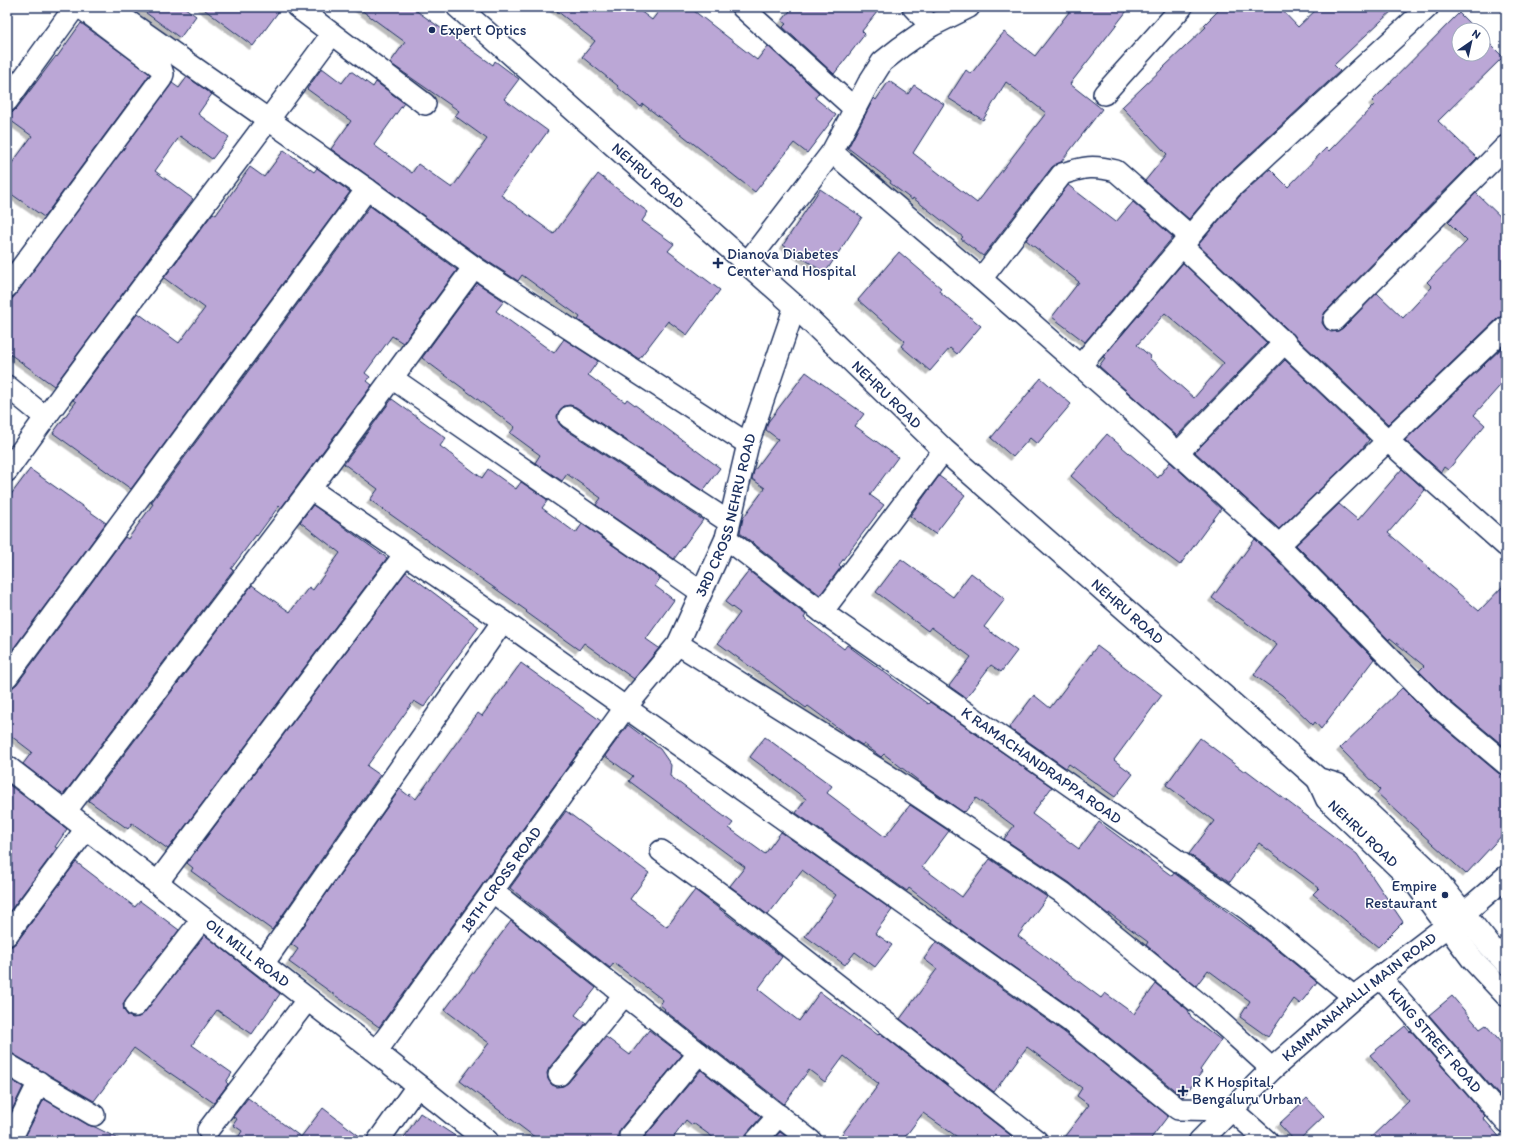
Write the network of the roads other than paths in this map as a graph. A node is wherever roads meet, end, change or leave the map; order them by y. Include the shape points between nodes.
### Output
1 (108, 7) edge
2 (297, 7) edge
3 (458, 7) edge
4 (742, 7) edge
5 (913, 7) edge
6 (969, 7) edge
7 (1182, 7) edge
8 (1428, 7) edge
9 (931, 26) junction
10 (332, 34) junction
11 (1104, 94) dead end
12 (7, 101) edge
13 (425, 104) dead end
14 (855, 109) junction
15 (269, 120) junction
16 (1506, 146) edge
17 (832, 152) junction
18 (367, 189) junction
19 (1186, 241) junction
20 (747, 264) junction
21 (474, 267) junction
22 (981, 279) junction
23 (7, 288) edge
24 (795, 306) junction
25 (1334, 320) dead end
26 (1506, 327) edge
27 (1285, 342) junction
28 (1080, 366) junction
29 (392, 378) junction
30 (7, 386) edge
31 (45, 417) junction
32 (569, 417) dead end
33 (1388, 441) junction
34 (748, 444) junction
35 (944, 450) junction
36 (1178, 454) junction
37 (7, 471) edge
38 (310, 489) junction
39 (728, 530) junction
40 (1279, 545) junction
41 (1506, 546) edge
42 (405, 554) junction
43 (701, 592) junction
44 (822, 612) junction
45 (503, 621) junction
46 (678, 644) junction
47 (7, 678) edge
48 (625, 708) junction
49 (1506, 764) edge
50 (7, 767) edge
51 (65, 812) junction
52 (86, 829) junction
53 (661, 851) dead end
54 (1506, 877) edge
55 (157, 883) junction
56 (492, 891) junction
57 (203, 918) junction
58 (1455, 920) junction
59 (7, 935) edge
60 (1506, 963) edge
61 (263, 964) junction
62 (1380, 977) junction
63 (625, 994) junction
64 (1506, 995) edge
65 (1354, 997) junction
66 (308, 999) junction
67 (135, 1006) dead end
68 (376, 1052) junction
69 (699, 1053) junction
70 (7, 1064) edge
71 (1272, 1069) junction
72 (559, 1075) dead end
73 (39, 1082) junction
74 (418, 1085) junction
75 (1232, 1110) junction
76 (94, 1115) dead end
77 (779, 1115) junction
78 (1506, 1122) edge
79 (208, 1130) dead end
80 (630, 1136) dead end
81 (10, 1141) edge
82 (378, 1141) edge
83 (487, 1141) edge
84 (756, 1141) edge
85 (811, 1141) edge
86 (1037, 1141) edge
87 (1200, 1141) edge
88 (1267, 1141) edge

1 - 15 street
2 - 10 street
3 - 20 main road, NEHRU ROAD
4 - 14 street
5 - 9 street
6 - 9 street
7 - 11 street
8 - 19 street via 1231,188
9 - 14 street via 882,62
10 - 13 street
10 - 15 street
12 - 23 street via 76,8 84,10 162,71 161,80
14 - 17 street
15 - 18 street
15 - 31 street
16 - 25 street
17 - 20 street
17 - 22 street
18 - 21 street
18 - 47 street
19 - 22 street via 1116,171 1100,167 1083,167 1062,174
19 - 27 street
19 - 28 street
20 - 24 main road, NEHRU ROAD
21 - 29 street
21 - 34 street
22 - 28 street
24 - 34 street, 3RD CROSS NEHRU ROAD
24 - 35 main road, NEHRU ROAD
26 - 33 street
27 - 33 street
27 - 36 street
28 - 36 street
29 - 38 street
29 - 43 street
30 - 31 street
31 - 37 street
32 - 39 street, K RAMACHANDRAPPA ROAD
33 - 40 street
33 - 41 street
34 - 39 street, 3RD CROSS NEHRU ROAD
35 - 44 street
35 - 58 main road, NEHRU ROAD via 1318,778 1338,785 1346,792 1431,873
36 - 40 street
38 - 42 street
38 - 51 street
39 - 43 street, 3RD CROSS NEHRU ROAD
39 - 44 street, K RAMACHANDRAPPA ROAD
40 - 49 street via 1437,706
42 - 45 street
42 - 55 street
43 - 46 street, 3RD CROSS NEHRU ROAD
44 - 65 street, K RAMACHANDRAPPA ROAD via 1248,910
45 - 48 street
45 - 61 street
46 - 48 street, 3RD CROSS NEHRU ROAD
46 - 71 street via 887,774 1063,894 1207,1010
48 - 56 street, 18TH CROSS ROAD
48 - 75 street via 1071,1022 1178,1109
50 - 51 main road, OIL MILL ROAD
51 - 52 main road, OIL MILL ROAD
52 - 55 main road, OIL MILL ROAD
52 - 59 street
53 - 86 street via 733,903
54 - 58 main road, KAMMANAHALLI MAIN ROAD
55 - 57 main road, OIL MILL ROAD
56 - 63 street
56 - 68 street, 18TH CROSS ROAD
57 - 61 main road, OIL MILL ROAD
57 - 67 street
58 - 60 main road, NEHRU ROAD via 1490,946
58 - 62 main road, KAMMANAHALLI MAIN ROAD
58 - 64 main road, NEHRU ROAD via 1473,960
61 - 66 main road, OIL MILL ROAD
62 - 65 main road, KAMMANAHALLI MAIN ROAD
62 - 78 street, KING STREET ROAD
63 - 69 street
63 - 72 street
65 - 71 main road, KAMMANAHALLI MAIN ROAD
66 - 68 main road, OIL MILL ROAD
66 - 79 street
68 - 74 main road, OIL MILL ROAD
69 - 77 street
69 - 80 street
70 - 73 street
71 - 75 main road, KAMMANAHALLI MAIN ROAD
73 - 76 street
73 - 81 street
74 - 82 street
74 - 83 main road, OIL MILL ROAD
75 - 87 main road, KAMMANAHALLI MAIN ROAD
75 - 88 street
77 - 84 street
77 - 85 street

